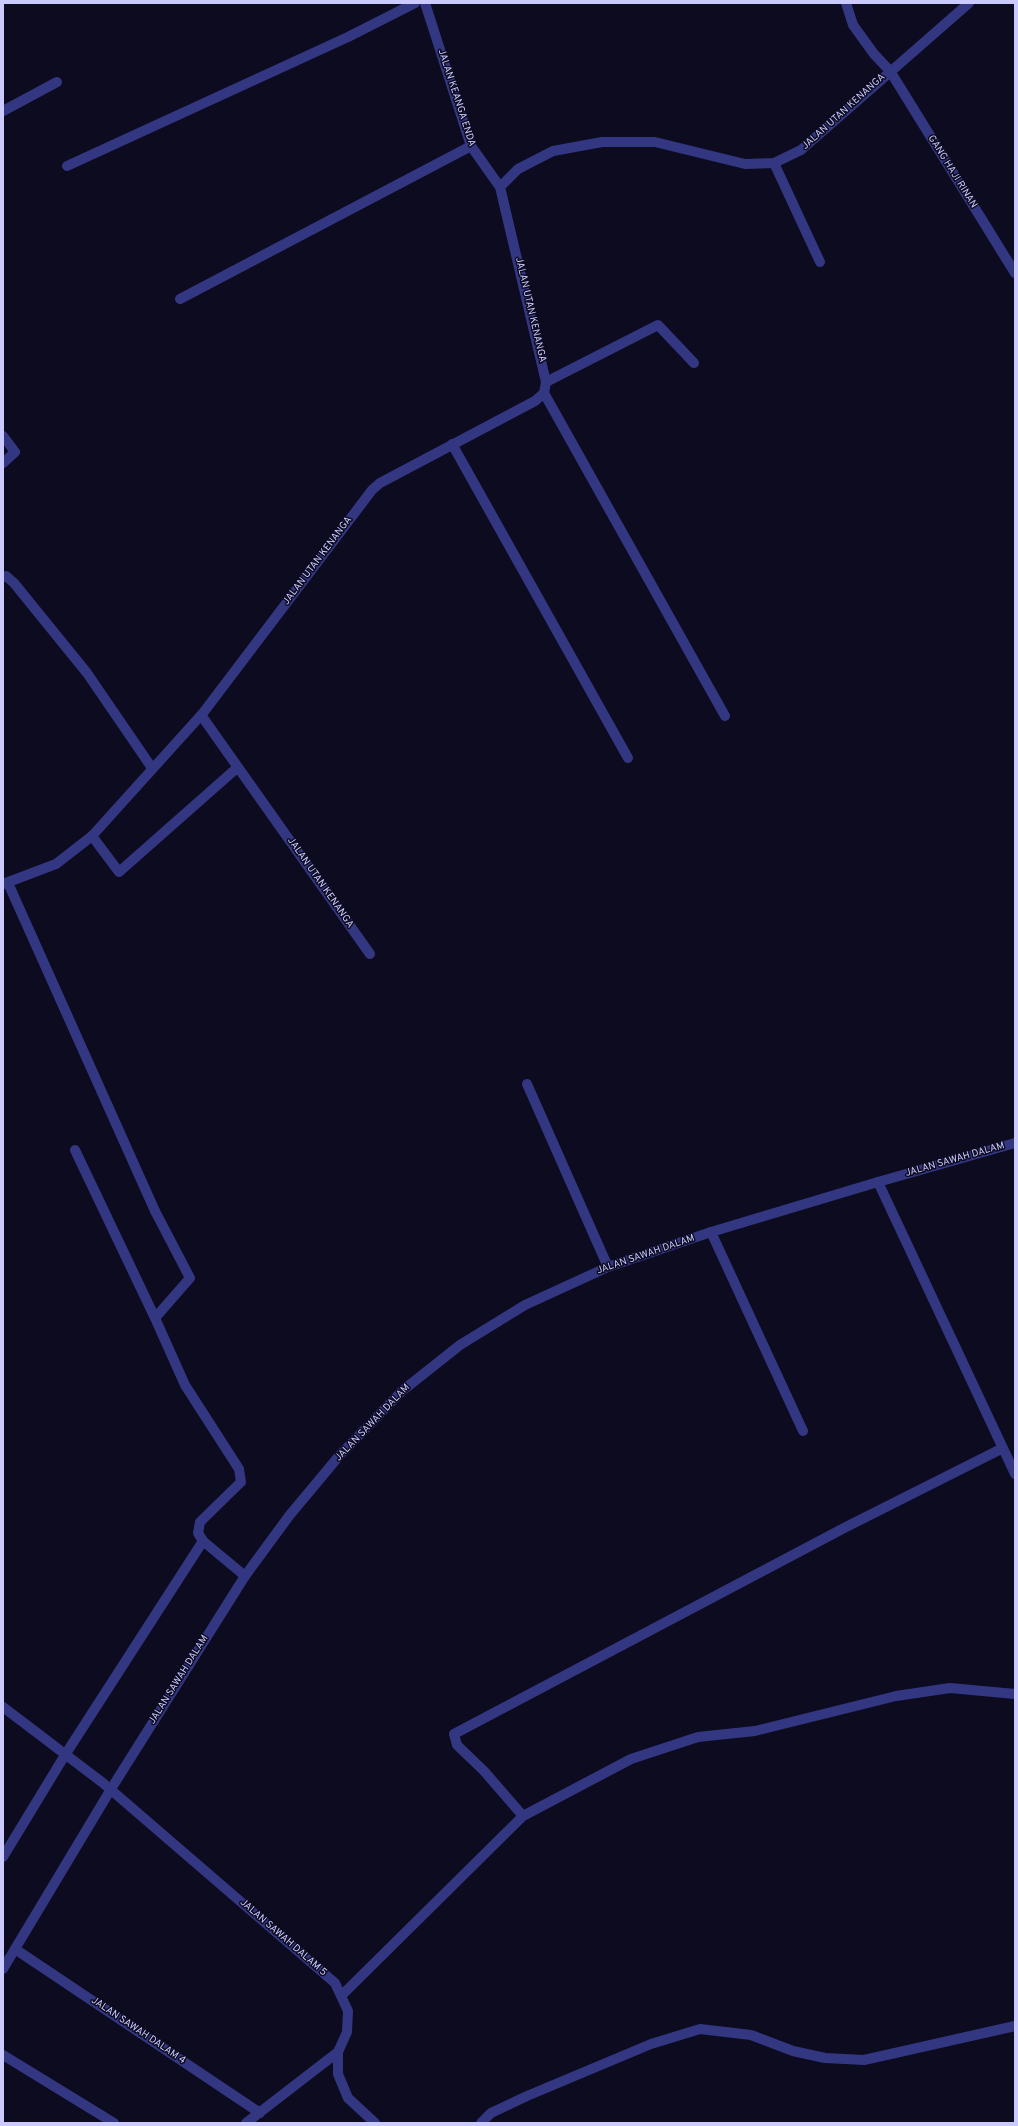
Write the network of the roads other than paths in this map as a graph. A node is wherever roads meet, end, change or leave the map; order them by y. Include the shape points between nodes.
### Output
1 (415, 3) edge
2 (425, 3) edge
3 (846, 3) edge
4 (969, 3) edge
5 (890, 71) junction
6 (56, 82) dead end
7 (3, 112) edge
8 (471, 146) junction
9 (774, 163) junction
10 (67, 166) dead end
11 (500, 187) junction
12 (820, 262) dead end
13 (1015, 272) edge
14 (180, 299) dead end
15 (694, 363) dead end
16 (546, 382) junction
17 (544, 393) junction
18 (3, 436) edge
19 (452, 444) junction
20 (3, 463) edge
21 (3, 577) edge
22 (202, 714) junction
23 (725, 716) dead end
24 (628, 758) dead end
25 (238, 767) junction
26 (152, 768) junction
27 (92, 836) junction
28 (6, 883) edge
29 (370, 954) dead end
30 (527, 1084) dead end
31 (1015, 1143) edge
32 (75, 1150) dead end
33 (878, 1182) junction
34 (711, 1232) junction
35 (608, 1267) junction
36 (155, 1318) junction
37 (803, 1431) dead end
38 (1004, 1448) junction
39 (1015, 1474) edge
40 (203, 1541) junction
41 (245, 1576) junction
42 (1015, 1694) edge
43 (3, 1707) edge
44 (65, 1755) junction
45 (107, 1786) junction
46 (523, 1816) junction
47 (3, 1856) edge
48 (15, 1949) junction
49 (3, 1969) edge
50 (341, 1996) junction
51 (1015, 2026) edge
52 (338, 2052) junction
53 (3, 2055) edge
54 (260, 2113) junction
55 (114, 2123) edge
56 (246, 2123) edge
57 (375, 2123) edge
58 (481, 2123) edge

1 - 10 street via 348,37
2 - 8 street, JALAN KEANGA ENDA
3 - 5 street, GANG HAJI RINAN via 853,25
4 - 5 street, JALAN UTAN KENANGA
5 - 9 street, JALAN UTAN KENANGA via 801,150
5 - 13 street, GANG HAJI RINAN
6 - 7 street
8 - 11 street, JALAN KEANGA ENDA
8 - 14 street
9 - 11 street, JALAN UTAN KENANGA via 745,164 655,142 602,142 553,151 518,169
9 - 12 street
11 - 16 street, JALAN UTAN KENANGA
15 - 16 street via 658,325
16 - 17 street, JALAN UTAN KENANGA
17 - 19 street, JALAN UTAN KENANGA via 535,401
17 - 23 street
18 - 20 street via 15,452
19 - 22 street, JALAN UTAN KENANGA via 380,483 372,490
19 - 24 street
21 - 26 street via 6,576 14,583 86,673
22 - 25 street, JALAN UTAN KENANGA
22 - 26 street, JALAN UTAN KENANGA
25 - 27 street via 119,872
25 - 29 street, JALAN UTAN KENANGA
26 - 27 street, JALAN UTAN KENANGA
27 - 28 street, JALAN UTAN KENANGA via 56,864
28 - 36 street via 155,1211 190,1278
30 - 35 street
31 - 33 street, JALAN SAWAH DALAM
32 - 36 street
33 - 34 street, JALAN SAWAH DALAM
33 - 38 street
34 - 35 street, JALAN SAWAH DALAM
34 - 37 street
35 - 41 street, JALAN SAWAH DALAM via 525,1305 460,1345 402,1391 339,1456 289,1516
36 - 40 street via 185,1385 240,1469 241,1482 200,1522 198,1532
38 - 39 street
38 - 46 street via 846,1527 454,1734 457,1745 484,1771
40 - 41 street
40 - 44 street
41 - 45 street, JALAN SAWAH DALAM
42 - 46 street via 950,1688 896,1696 755,1731 698,1737 631,1759
43 - 44 street, JALAN SAWAH DALAM 5
44 - 45 street, JALAN SAWAH DALAM 5
44 - 47 street
45 - 48 street, JALAN SAWAH DALAM
45 - 50 street, JALAN SAWAH DALAM 5 via 335,1983
46 - 50 street
48 - 49 street, JALAN SAWAH DALAM
48 - 54 street, JALAN SAWAH DALAM 4
50 - 52 street, JALAN SAWAH DALAM 5 via 348,2011 348,2025
51 - 58 street via 864,2060 825,2058 793,2051 751,2035 700,2028 651,2044 490,2113
52 - 54 street
52 - 57 street, JALAN SAWAH DALAM 5 via 338,2074 348,2098
53 - 55 street
54 - 56 street

